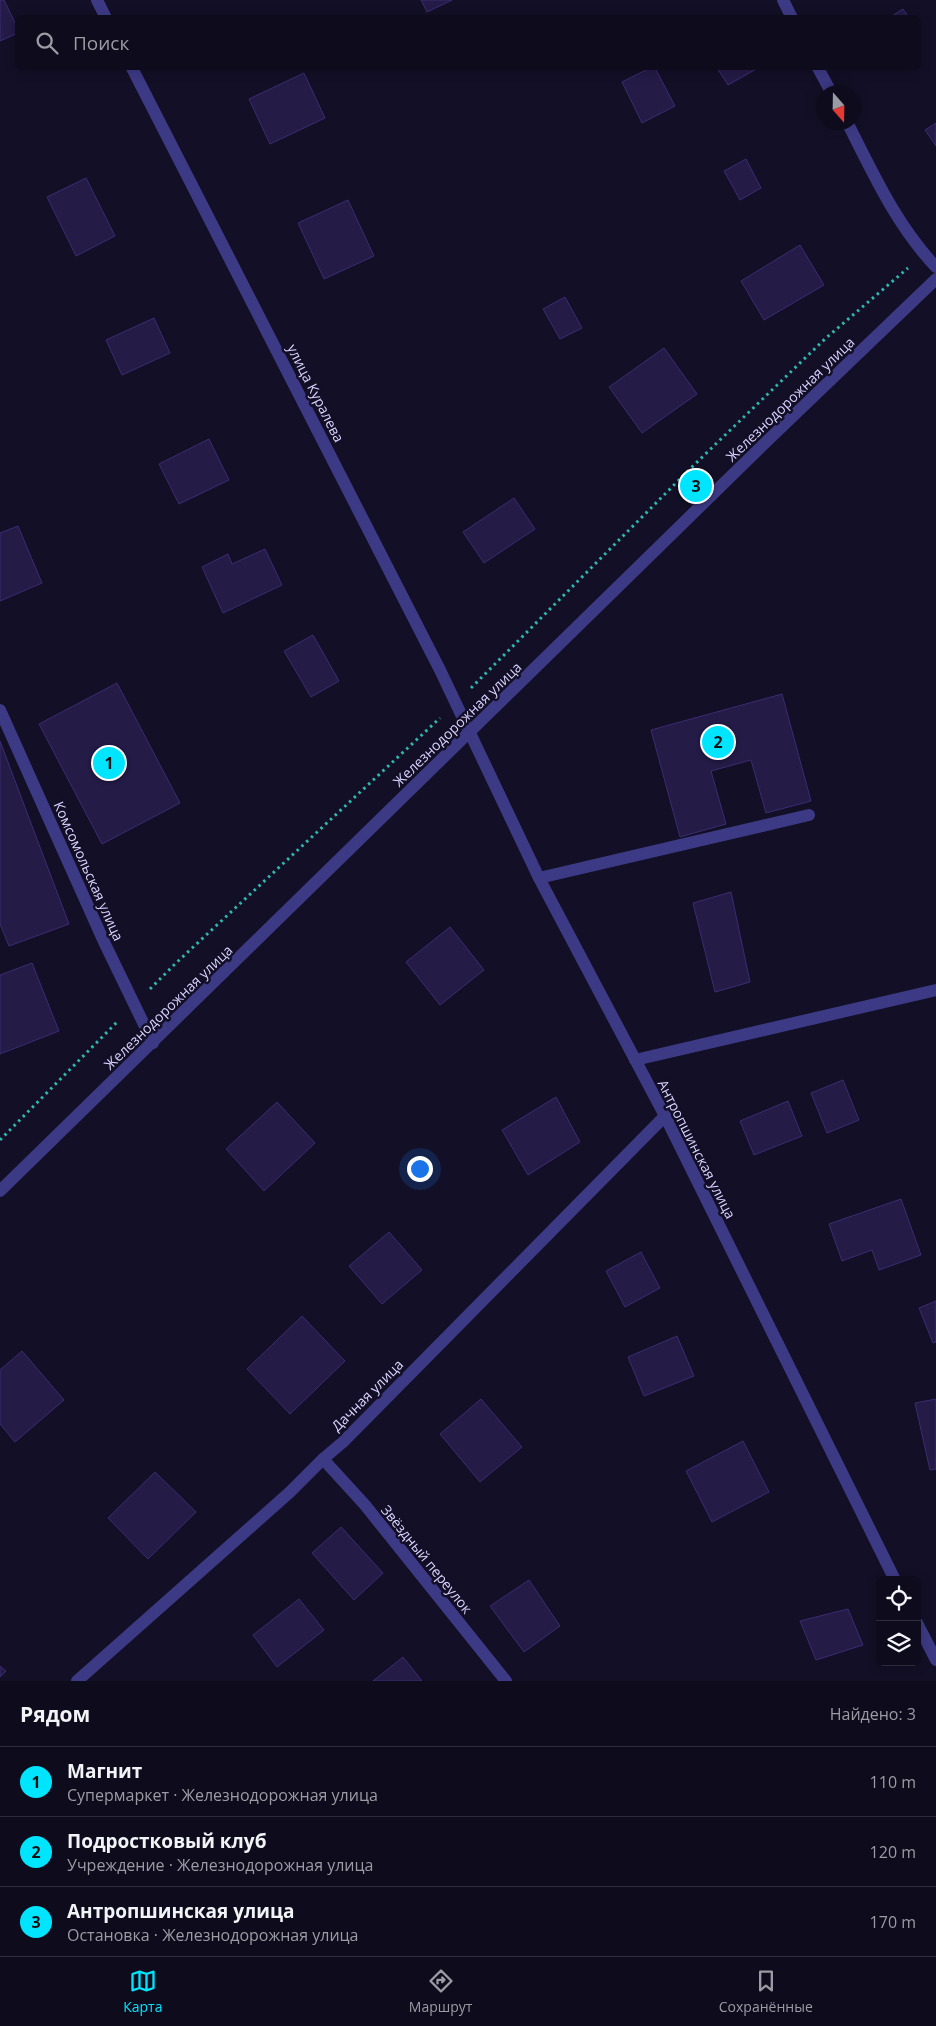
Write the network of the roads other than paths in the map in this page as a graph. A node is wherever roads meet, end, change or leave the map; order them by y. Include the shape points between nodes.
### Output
1 (97, 0) edge
2 (783, 0) edge
3 (104, 15) edge
4 (790, 15) edge
5 (133, 70) edge
6 (819, 70) edge
7 (827, 85) edge
8 (851, 130) edge
9 (936, 267) edge
10 (936, 279) edge
11 (0, 710) edge
12 (469, 734) junction
13 (809, 815) dead end
14 (539, 878) junction
15 (936, 990) edge
16 (153, 1043) junction
17 (635, 1060) junction
18 (665, 1116) junction
19 (0, 1191) edge
20 (323, 1459) junction
21 (893, 1576) edge
22 (921, 1631) edge
23 (936, 1660) edge
24 (77, 1681) edge
25 (506, 1681) edge

1 - 3 street
2 - 4 street
5 - 12 street, улица Куралева via 440,670
6 - 7 street
8 - 9 street via 895,216
10 - 12 street, Железнодорожная улица
11 - 16 street, Комсомольская улица
12 - 14 street, Антропшинская улица
12 - 16 street, Железнодорожная улица
13 - 14 street
14 - 17 street, Антропшинская улица
15 - 17 street
16 - 19 street, Железнодорожная улица
17 - 18 street, Антропшинская улица
18 - 20 street, Дачная улица
18 - 21 street, Антропшинская улица
20 - 24 street, Дачная улица
20 - 25 street, Звёздный переулок
22 - 23 street

